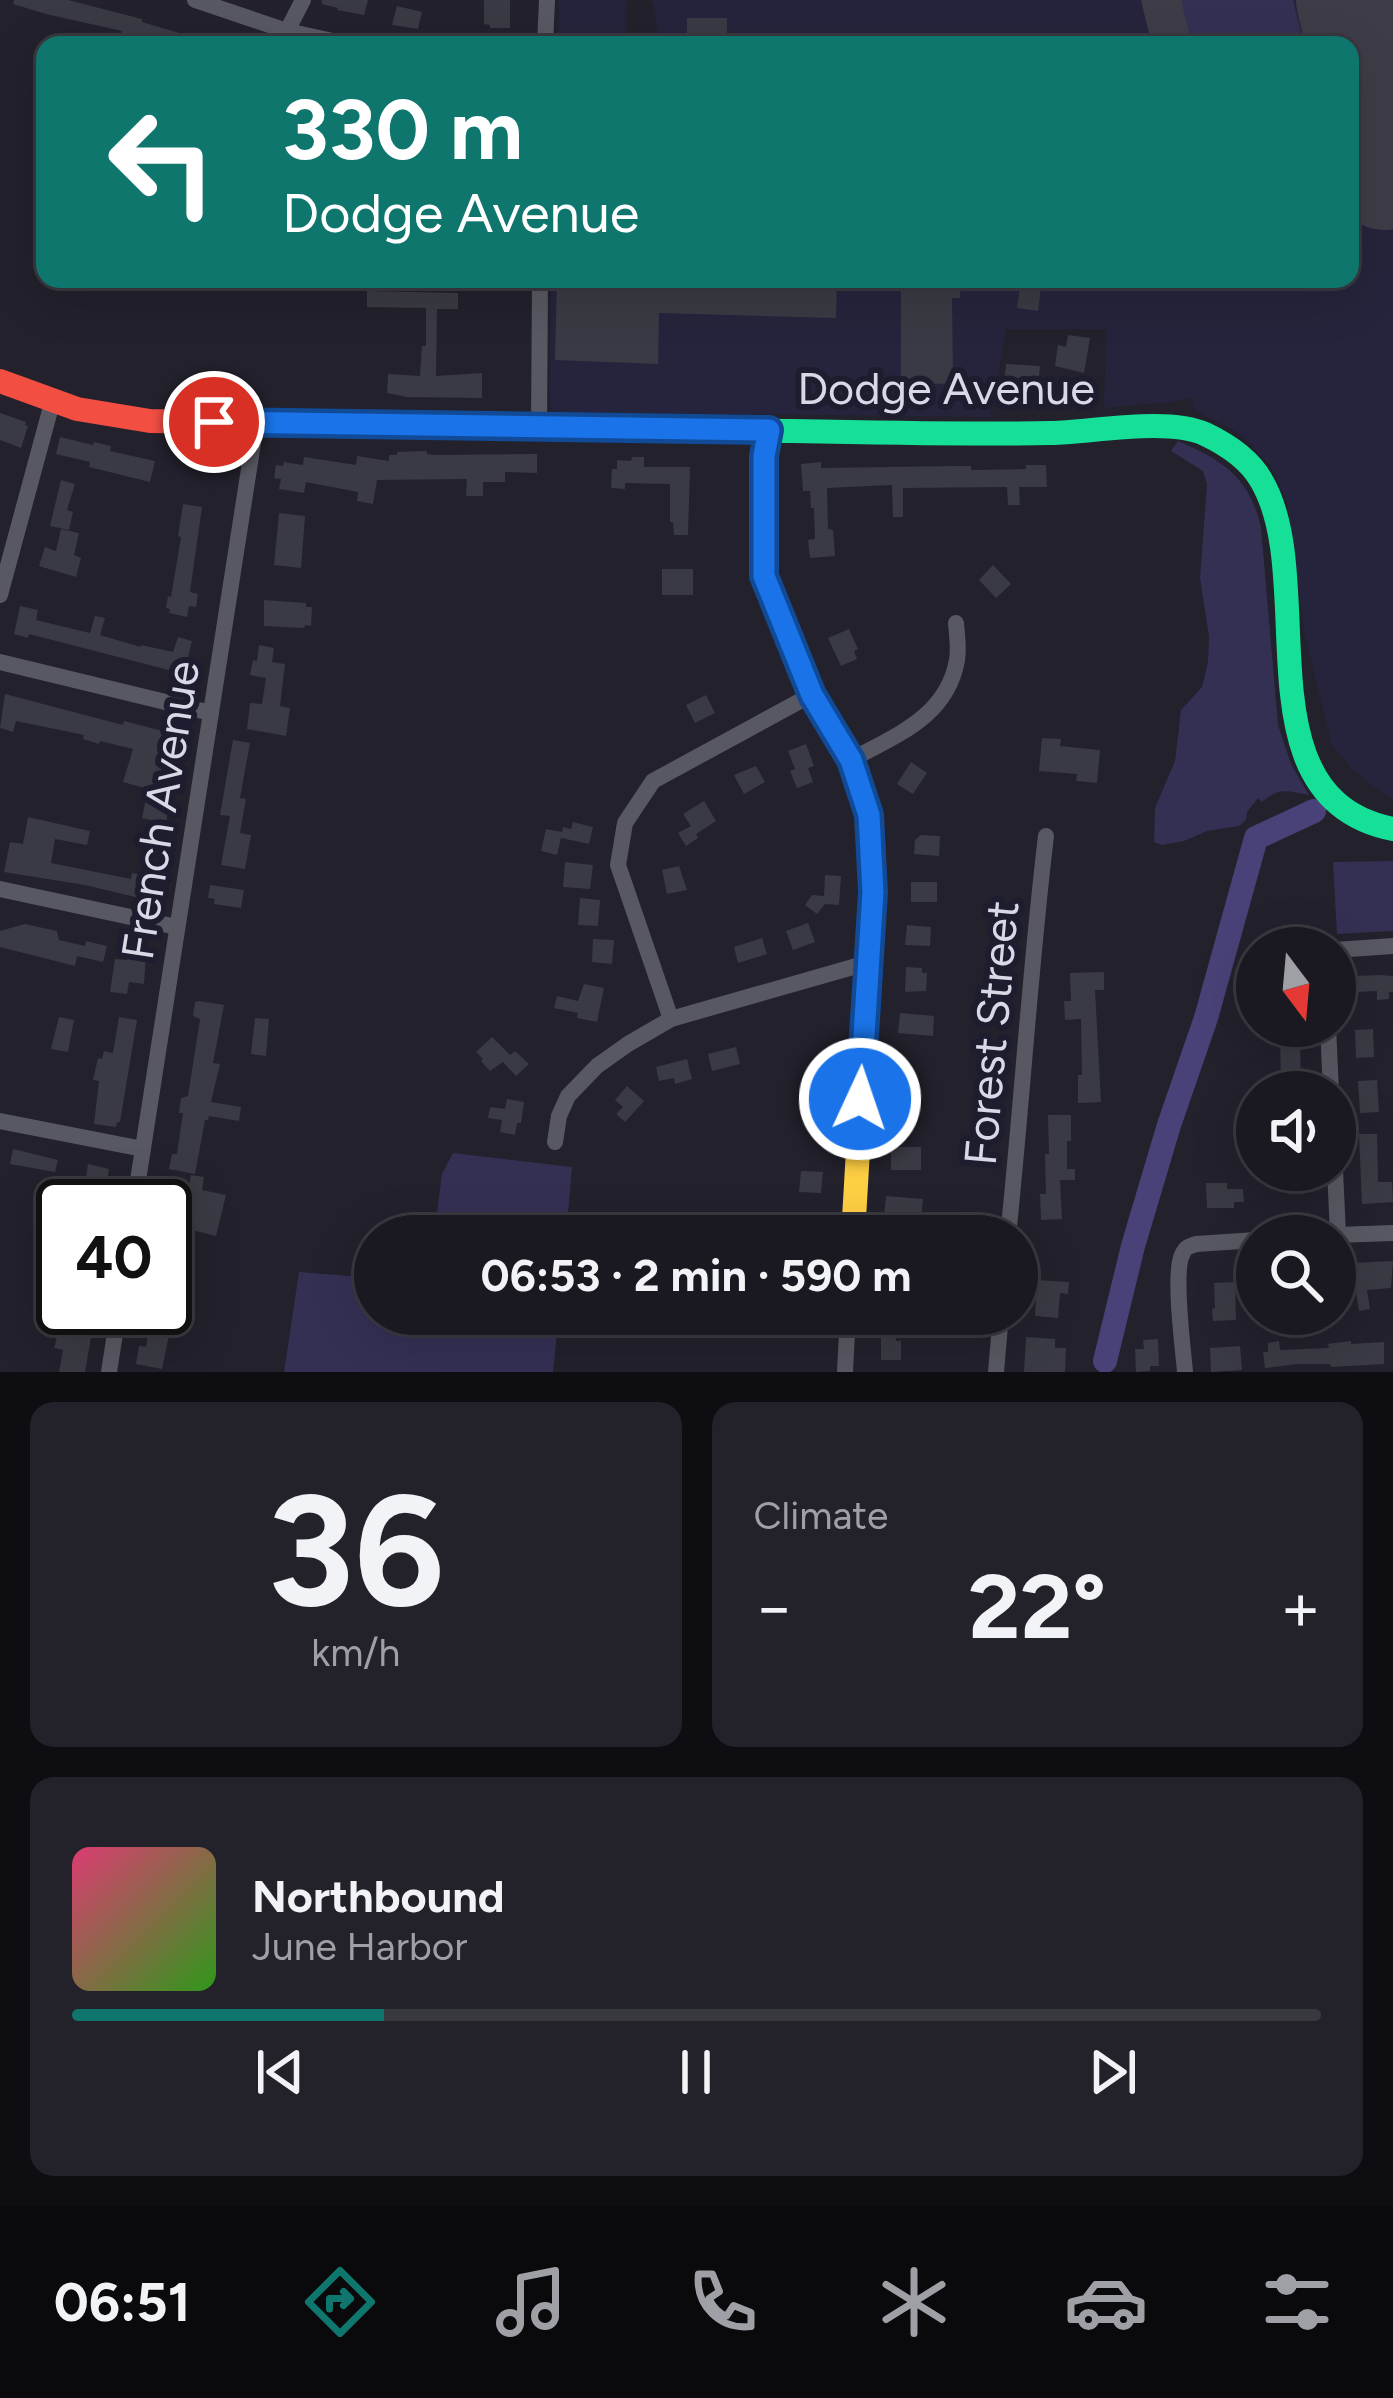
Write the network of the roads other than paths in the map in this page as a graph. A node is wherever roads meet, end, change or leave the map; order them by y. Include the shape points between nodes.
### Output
1 (195, 0) edge
2 (303, 0) edge
3 (547, 0) edge
4 (287, 31) junction
5 (310, 36) edge
6 (545, 36) edge
7 (540, 288) edge
8 (0, 381) edge
9 (52, 403) junction
10 (256, 424) junction
11 (539, 427) junction
12 (769, 430) junction
13 (0, 595) edge
14 (956, 622) dead end
15 (0, 662) edge
16 (812, 695) junction
17 (211, 712) junction
18 (851, 760) junction
19 (1393, 829) edge
20 (1046, 836) dead end
21 (0, 890) edge
22 (177, 927) junction
23 (1393, 946) edge
24 (1356, 949) edge
25 (867, 963) junction
26 (671, 1019) junction
27 (0, 1121) edge
28 (555, 1142) dead end
29 (143, 1149) junction
30 (138, 1179) edge
31 (854, 1215) edge
32 (1010, 1215) edge
33 (1393, 1233) edge
34 (1356, 1234) edge
35 (1236, 1241) edge
36 (114, 1335) edge
37 (847, 1335) edge
38 (999, 1335) edge
39 (109, 1372) edge
40 (845, 1372) edge
41 (996, 1372) edge
42 (1185, 1372) edge

1 - 4 street
2 - 4 street
3 - 6 street
4 - 5 street
7 - 11 street
8 - 9 main road, Dodge Avenue
9 - 10 main road, Dodge Avenue via 116,417
9 - 13 street
10 - 11 main road, Dodge Avenue
10 - 17 street, French Avenue
11 - 12 main road, Dodge Avenue
12 - 16 main road via 764,576
12 - 19 main road, Dodge Avenue via 1171,426 1225,444 1250,464 1275,512 1306,762 1334,801
14 - 18 street via 958,658 947,691 925,719
15 - 17 street
16 - 18 main road
16 - 26 street via 653,781 625,823 618,865
17 - 22 street, French Avenue
18 - 25 main road via 869,815
20 - 32 street, Forest Street
21 - 22 street
22 - 29 street, French Avenue
23 - 24 street
25 - 26 street
25 - 31 main road
26 - 28 street via 597,1066 568,1096
27 - 29 street
29 - 30 street, French Avenue
33 - 34 street
35 - 42 street via 1188,1246 1180,1262
36 - 39 street
37 - 40 street
38 - 41 street

